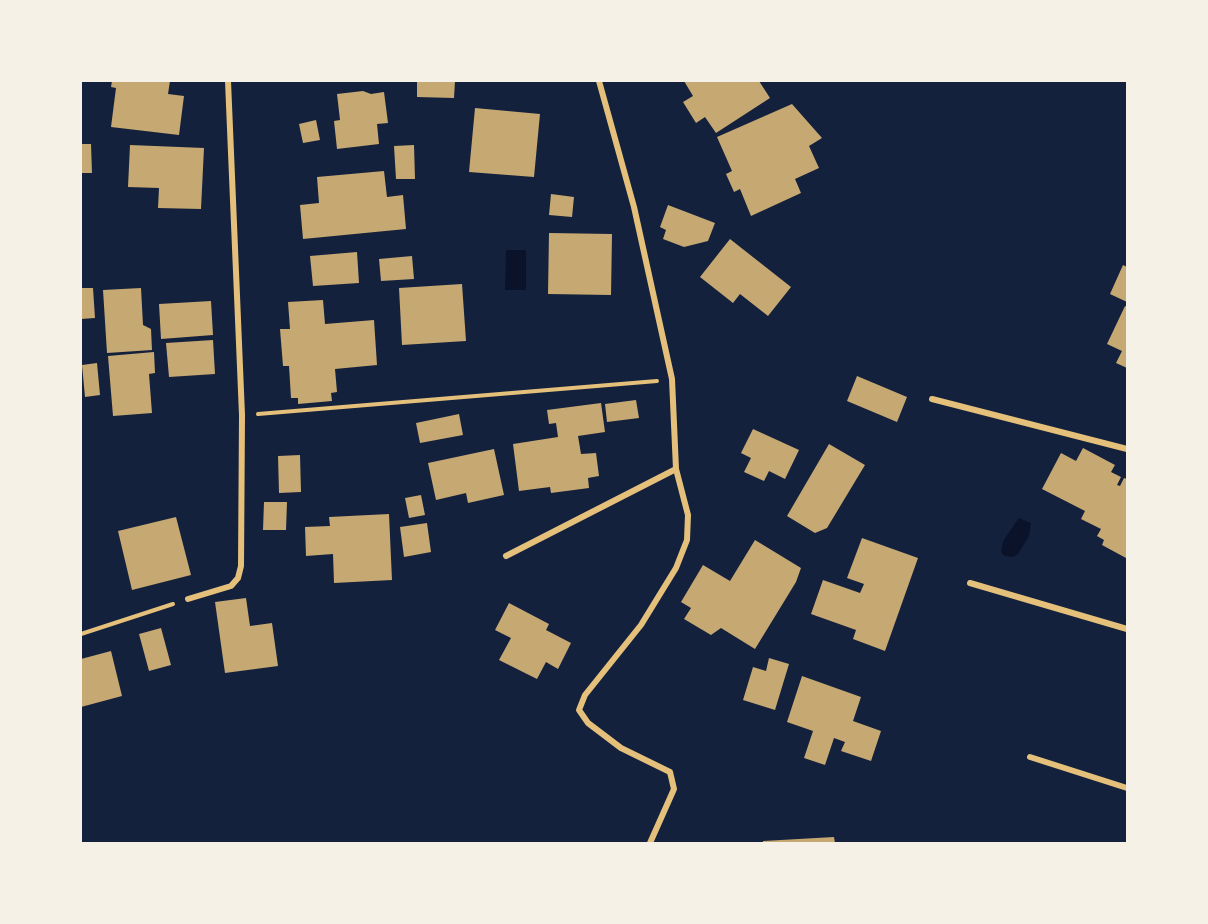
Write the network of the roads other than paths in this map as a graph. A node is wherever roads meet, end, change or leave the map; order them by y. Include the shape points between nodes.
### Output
1 (228, 81) edge
2 (599, 81) edge
3 (932, 399) dead end
4 (1127, 449) edge
5 (676, 469) junction
6 (506, 556) dead end
7 (970, 583) dead end
8 (188, 599) road end
9 (1127, 629) edge
10 (1030, 757) dead end
11 (1127, 788) edge
12 (650, 843) edge

1 - 8 street via 242,415 241,566 231,586
2 - 5 street via 634,207 672,379
3 - 4 street
5 - 6 street
5 - 12 street via 688,514 687,540 676,568 641,625 585,695 579,710 588,723 621,748 670,772 674,789
7 - 9 street
10 - 11 street

